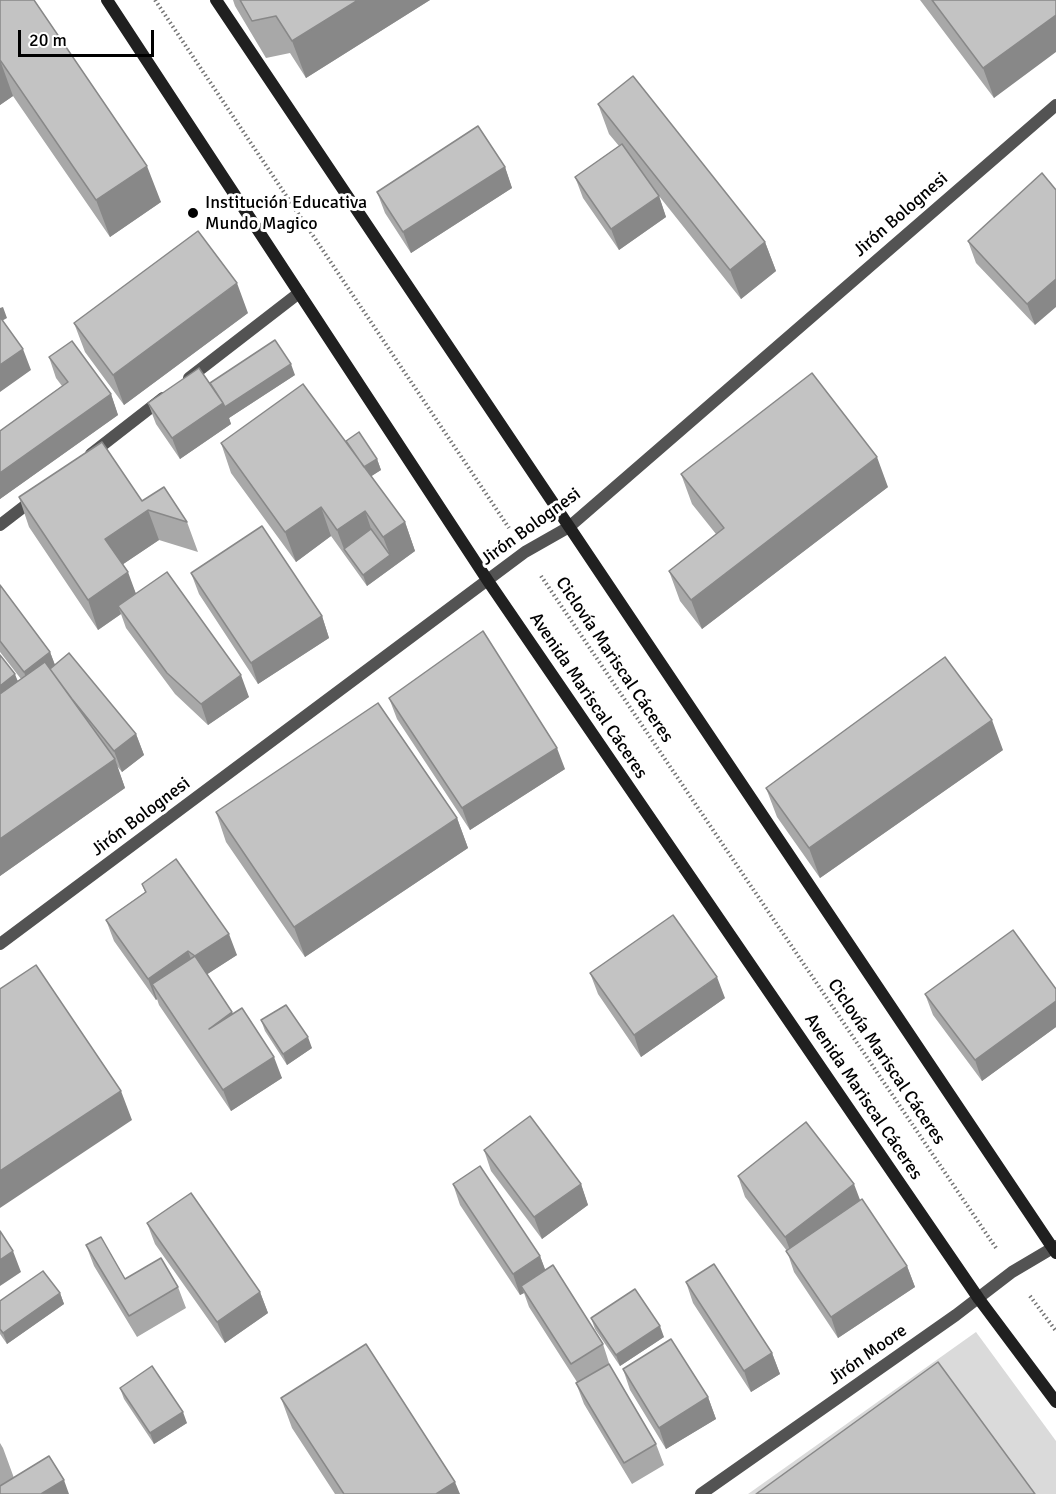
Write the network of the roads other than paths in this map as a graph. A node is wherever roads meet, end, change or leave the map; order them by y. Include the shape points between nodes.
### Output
1 (107, 0) edge
2 (216, 0) edge
3 (1056, 105) edge
4 (299, 293) junction
5 (84, 460) edge
6 (47, 489) edge
7 (0, 525) edge
8 (568, 527) junction
9 (488, 581) junction
10 (0, 944) edge
11 (1055, 1249) edge
12 (979, 1299) junction
13 (1056, 1402) edge
14 (702, 1494) edge

1 - 4 main road, Avenida Mariscal Cáceres
2 - 8 main road
3 - 8 street, Jirón Bolognesi
4 - 5 street
4 - 9 main road, Avenida Mariscal Cáceres
6 - 7 street
8 - 9 street, Jirón Bolognesi via 525,552
8 - 11 main road
9 - 10 street, Jirón Bolognesi
9 - 12 main road, Avenida Mariscal Cáceres
11 - 12 street, Jirón Moore via 1012,1272
12 - 13 main road, Avenida Mariscal Cáceres
12 - 14 street, Jirón Moore

